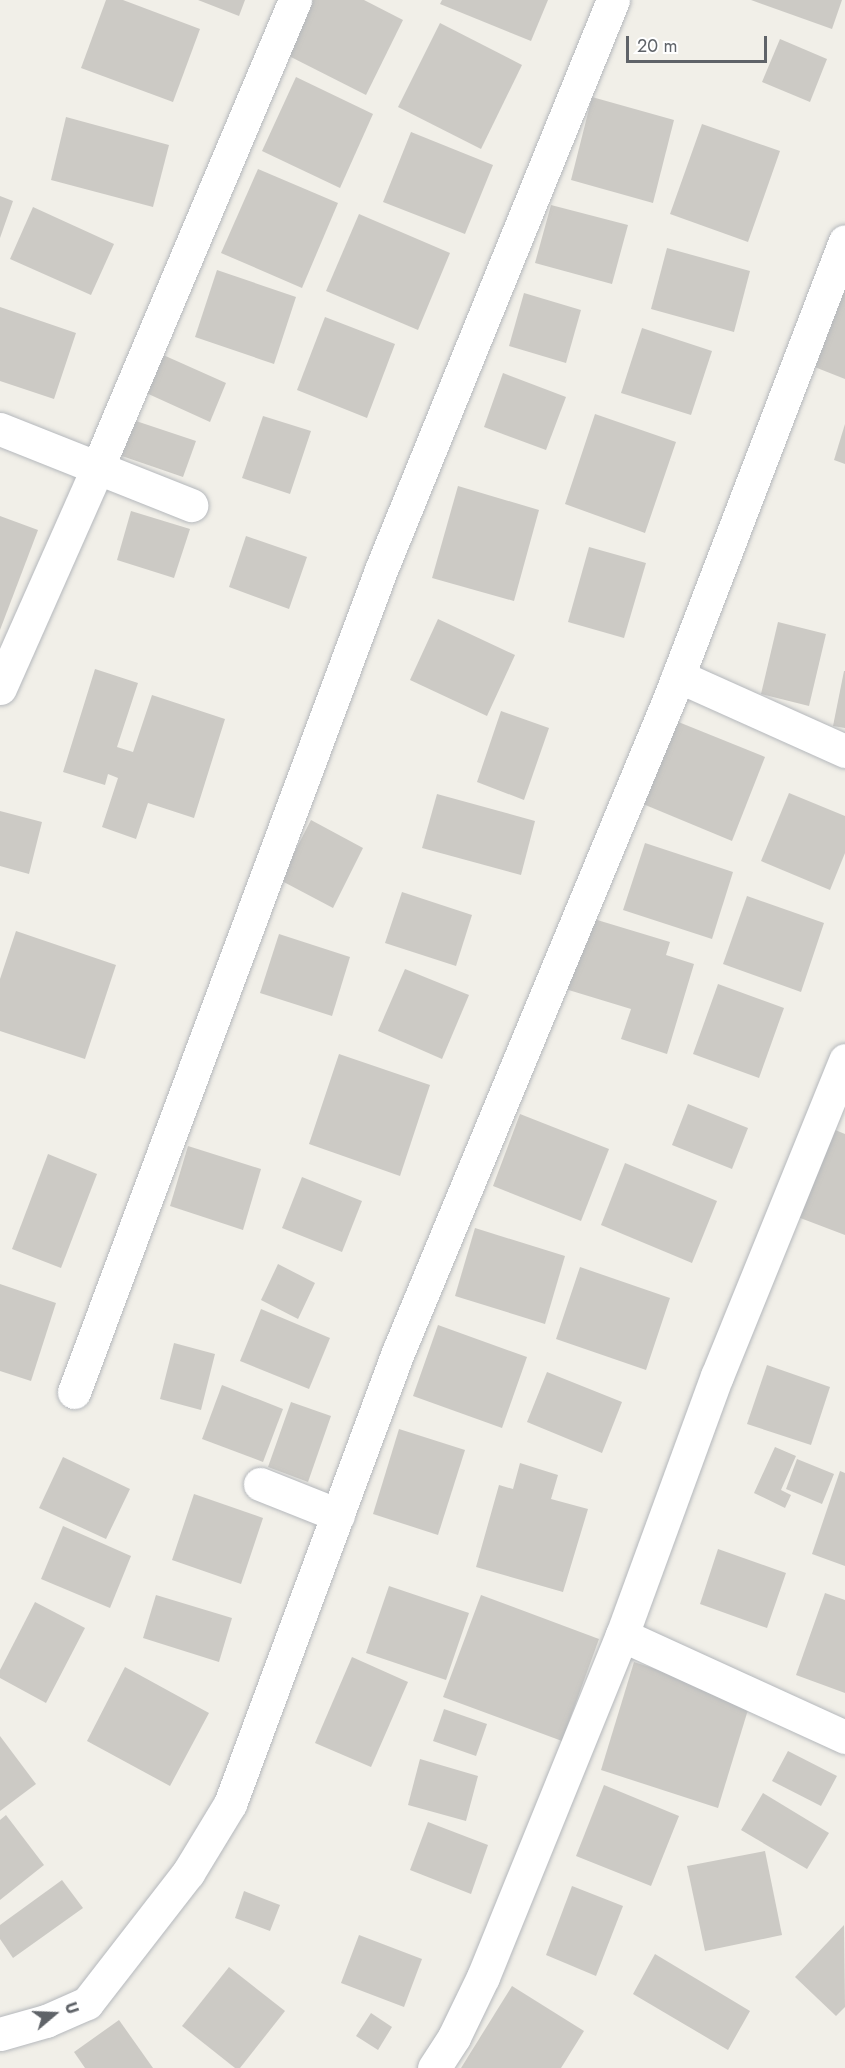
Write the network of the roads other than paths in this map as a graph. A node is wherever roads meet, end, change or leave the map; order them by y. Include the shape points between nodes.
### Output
1 (295, 0) edge
2 (613, 0) edge
3 (845, 241) edge
4 (0, 429) edge
5 (97, 469) junction
6 (191, 505) dead end
7 (678, 676) junction
8 (0, 688) edge
9 (845, 751) edge
10 (845, 1060) edge
11 (74, 1392) dead end
12 (260, 1484) dead end
13 (338, 1515) junction
14 (622, 1635) junction
15 (845, 1737) edge
16 (0, 2034) edge
17 (434, 2068) edge

1 - 5 street
2 - 11 street via 381,570
3 - 7 street
4 - 5 street
5 - 6 street
5 - 8 street
7 - 9 street
7 - 13 street via 399,1350
10 - 14 street via 717,1376
12 - 13 street
13 - 16 street via 230,1804 188,1873 87,2003 46,2022
14 - 15 street
14 - 17 street via 483,1977

